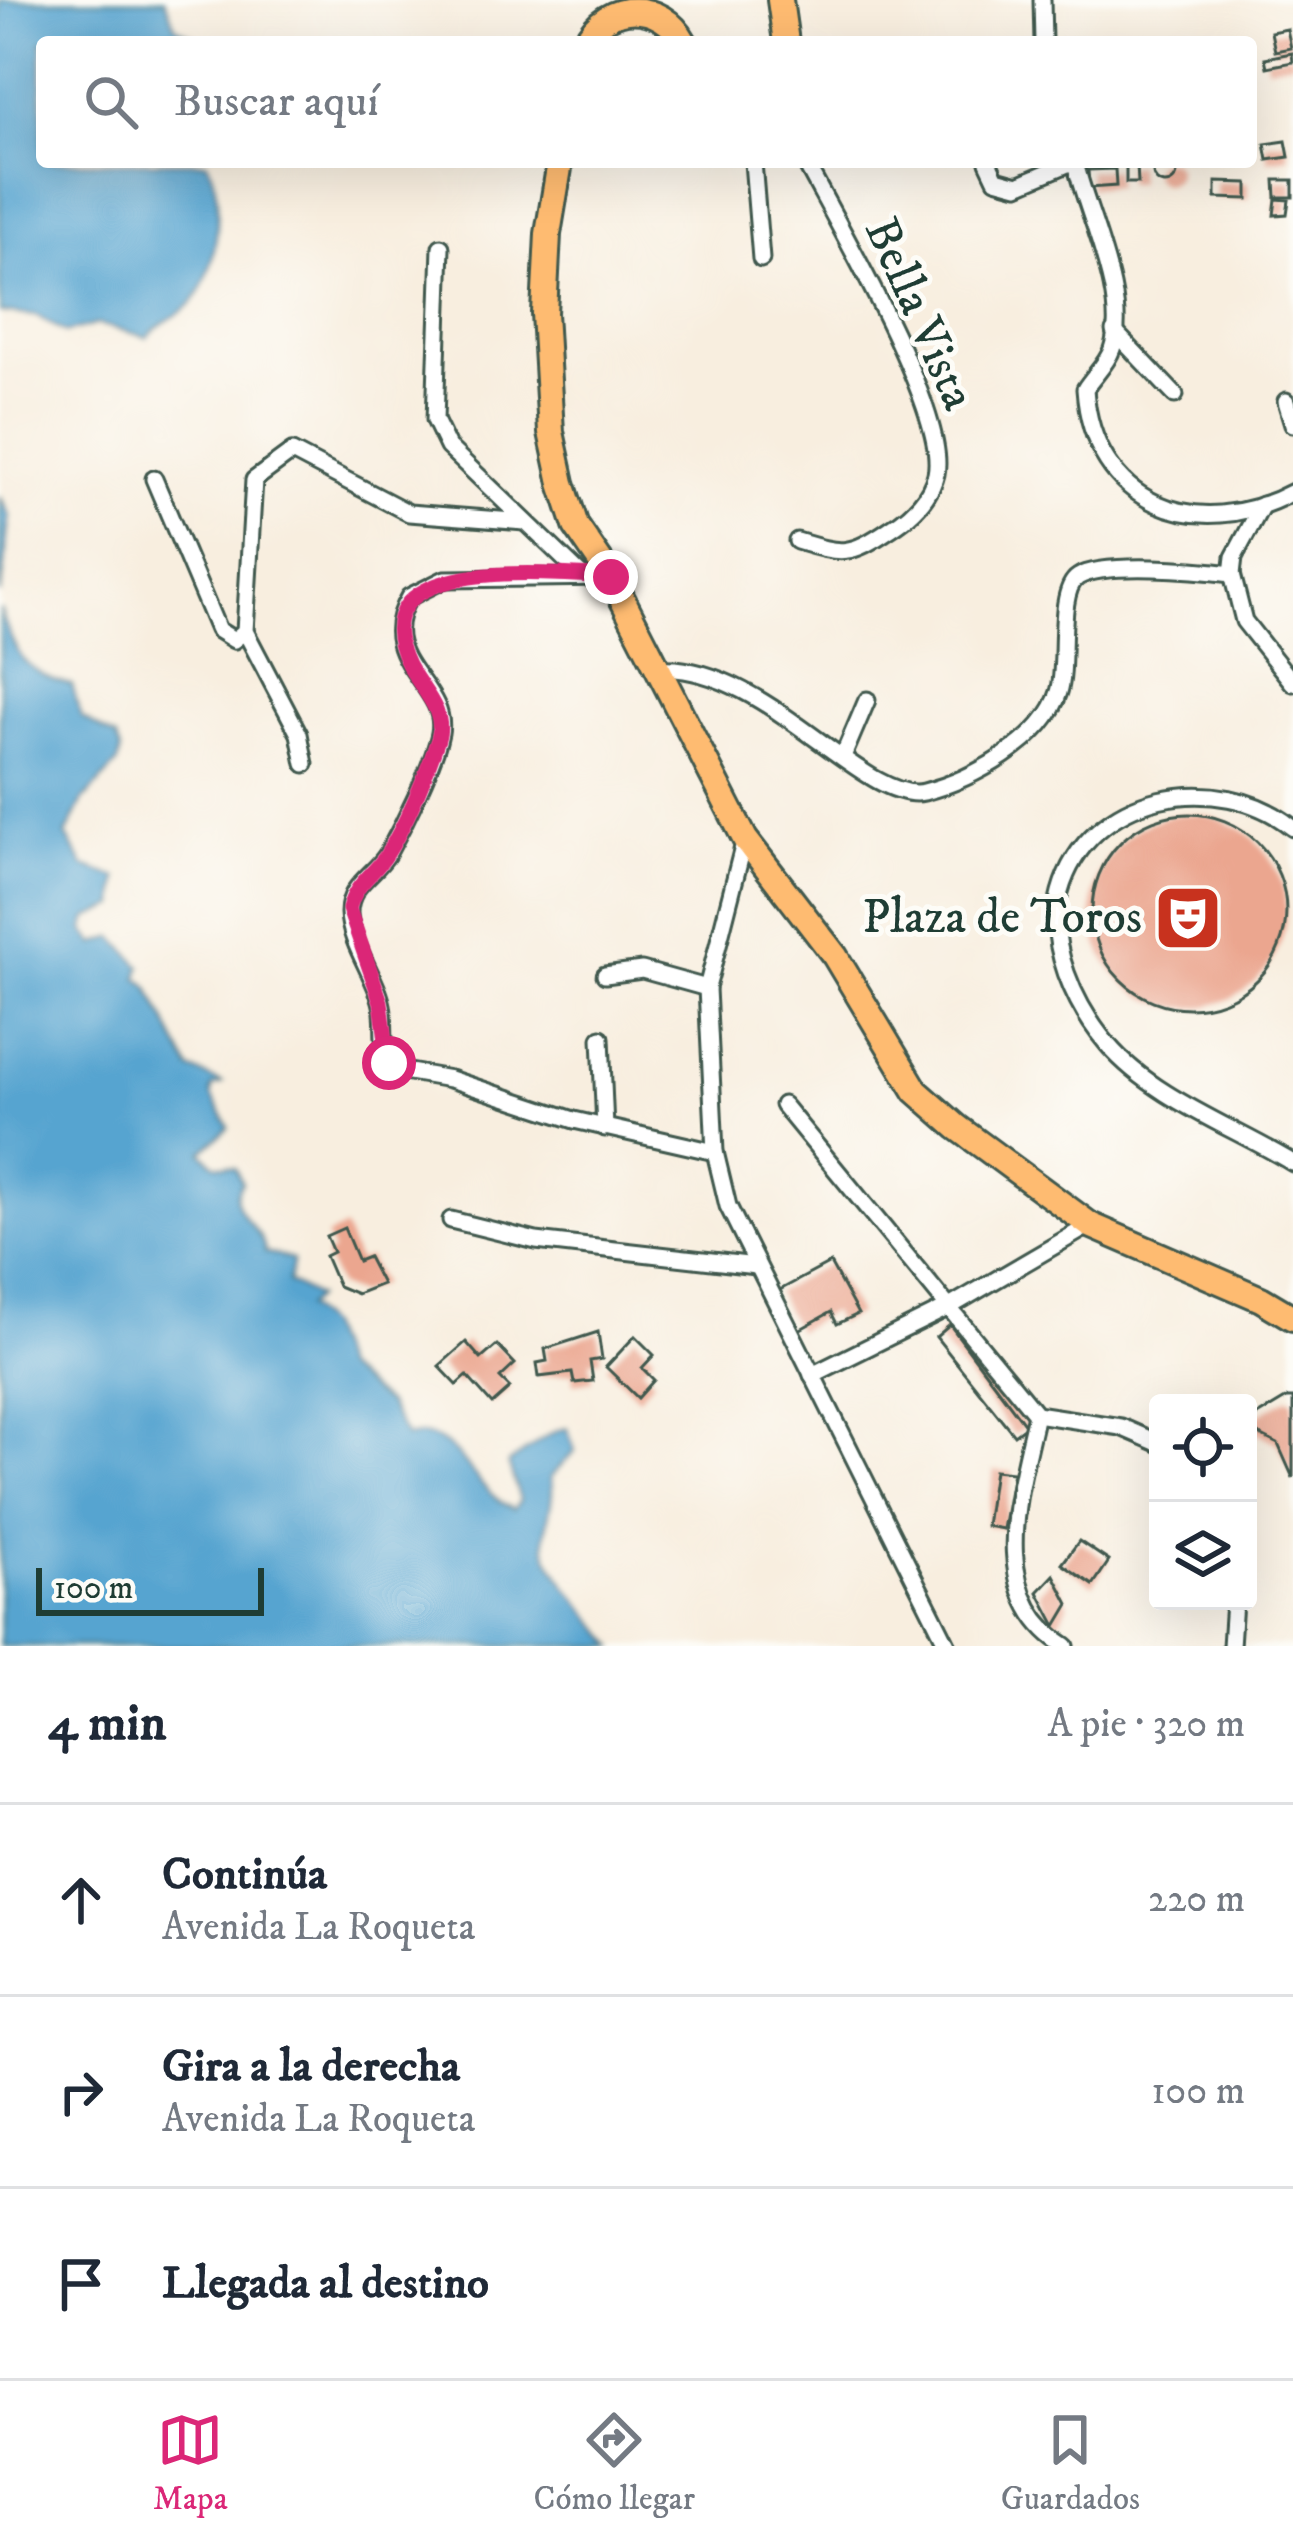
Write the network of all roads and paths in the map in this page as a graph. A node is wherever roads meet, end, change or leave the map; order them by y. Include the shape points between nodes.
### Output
1 (780, 0) edge
2 (1042, 0) edge
3 (640, 3) edge
4 (588, 36) edge
5 (679, 36) edge
6 (786, 36) edge
7 (1043, 36) edge
8 (559, 168) edge
9 (753, 168) edge
10 (808, 168) edge
11 (991, 168) edge
12 (1059, 168) edge
13 (1076, 168) edge
14 (441, 248) dead end
15 (761, 259) dead end
16 (1114, 331) junction
17 (1175, 394) dead end
18 (1286, 401) dead end
19 (1293, 424) edge
20 (154, 478) dead end
21 (1293, 491) edge
22 (1262, 505) junction
23 (525, 522) junction
24 (797, 541) dead end
25 (1232, 574) junction
26 (581, 575) junction
27 (611, 577) junction
28 (245, 631) junction
29 (659, 669) junction
30 (1293, 683) edge
31 (867, 700) dead end
32 (844, 754) junction
33 (305, 764) dead end
34 (1293, 828) edge
35 (745, 839) junction
36 (605, 975) dead end
37 (707, 988) junction
38 (601, 1038) dead end
39 (783, 1106) dead end
40 (605, 1128) junction
41 (716, 1152) junction
42 (1293, 1163) edge
43 (452, 1220) dead end
44 (1090, 1225) junction
45 (756, 1266) junction
46 (951, 1306) junction
47 (1293, 1318) edge
48 (812, 1375) junction
49 (1036, 1414) junction
50 (1149, 1439) edge
51 (1233, 1610) edge
52 (948, 1646) edge
53 (1066, 1646) edge
54 (1231, 1646) edge

1 - 6 main road
2 - 7 street
3 - 4 main road via 612,10
3 - 5 main road
8 - 27 main road via 544,313 550,432 576,526
9 - 15 street
10 - 24 street, Bella Vista via 896,344 937,455 916,511 859,549 839,554
11 - 12 street via 996,179 1018,184
13 - 16 street via 1109,273
14 - 23 street via 435,420 448,447
16 - 17 street
16 - 22 street via 1110,355 1085,389 1088,422 1130,491 1167,508 1226,513
18 - 19 street
20 - 28 street via 218,630 234,640
21 - 22 street
22 - 25 street
23 - 26 street
23 - 28 street via 409,513 302,456 281,455 254,480 250,496
25 - 30 street via 1244,621
25 - 32 street via 1177,568 1079,576 1066,596 1058,697 1020,744 958,779 895,793
26 - 27 street
26 - 40 street via 445,579 409,598 400,647 436,709 440,734 386,855 360,882 349,909 381,1002 384,1051 398,1070 450,1078
27 - 29 main road
28 - 33 street via 299,734
29 - 32 street via 687,667 730,681
29 - 35 main road
31 - 32 street
34 - 42 street via 1229,794 1150,802 1086,846 1059,895 1057,924 1071,983 1109,1046 1135,1071
35 - 37 street
35 - 44 main road via 836,956 916,1091
36 - 37 street via 641,970
37 - 41 street
38 - 40 street
39 - 46 street
40 - 41 street
41 - 45 street via 728,1206
43 - 45 street via 536,1241
44 - 46 street
44 - 47 main road
45 - 48 street
46 - 48 street
46 - 49 street
48 - 52 street
49 - 50 street
49 - 53 street via 1011,1536 1027,1603
51 - 54 street

